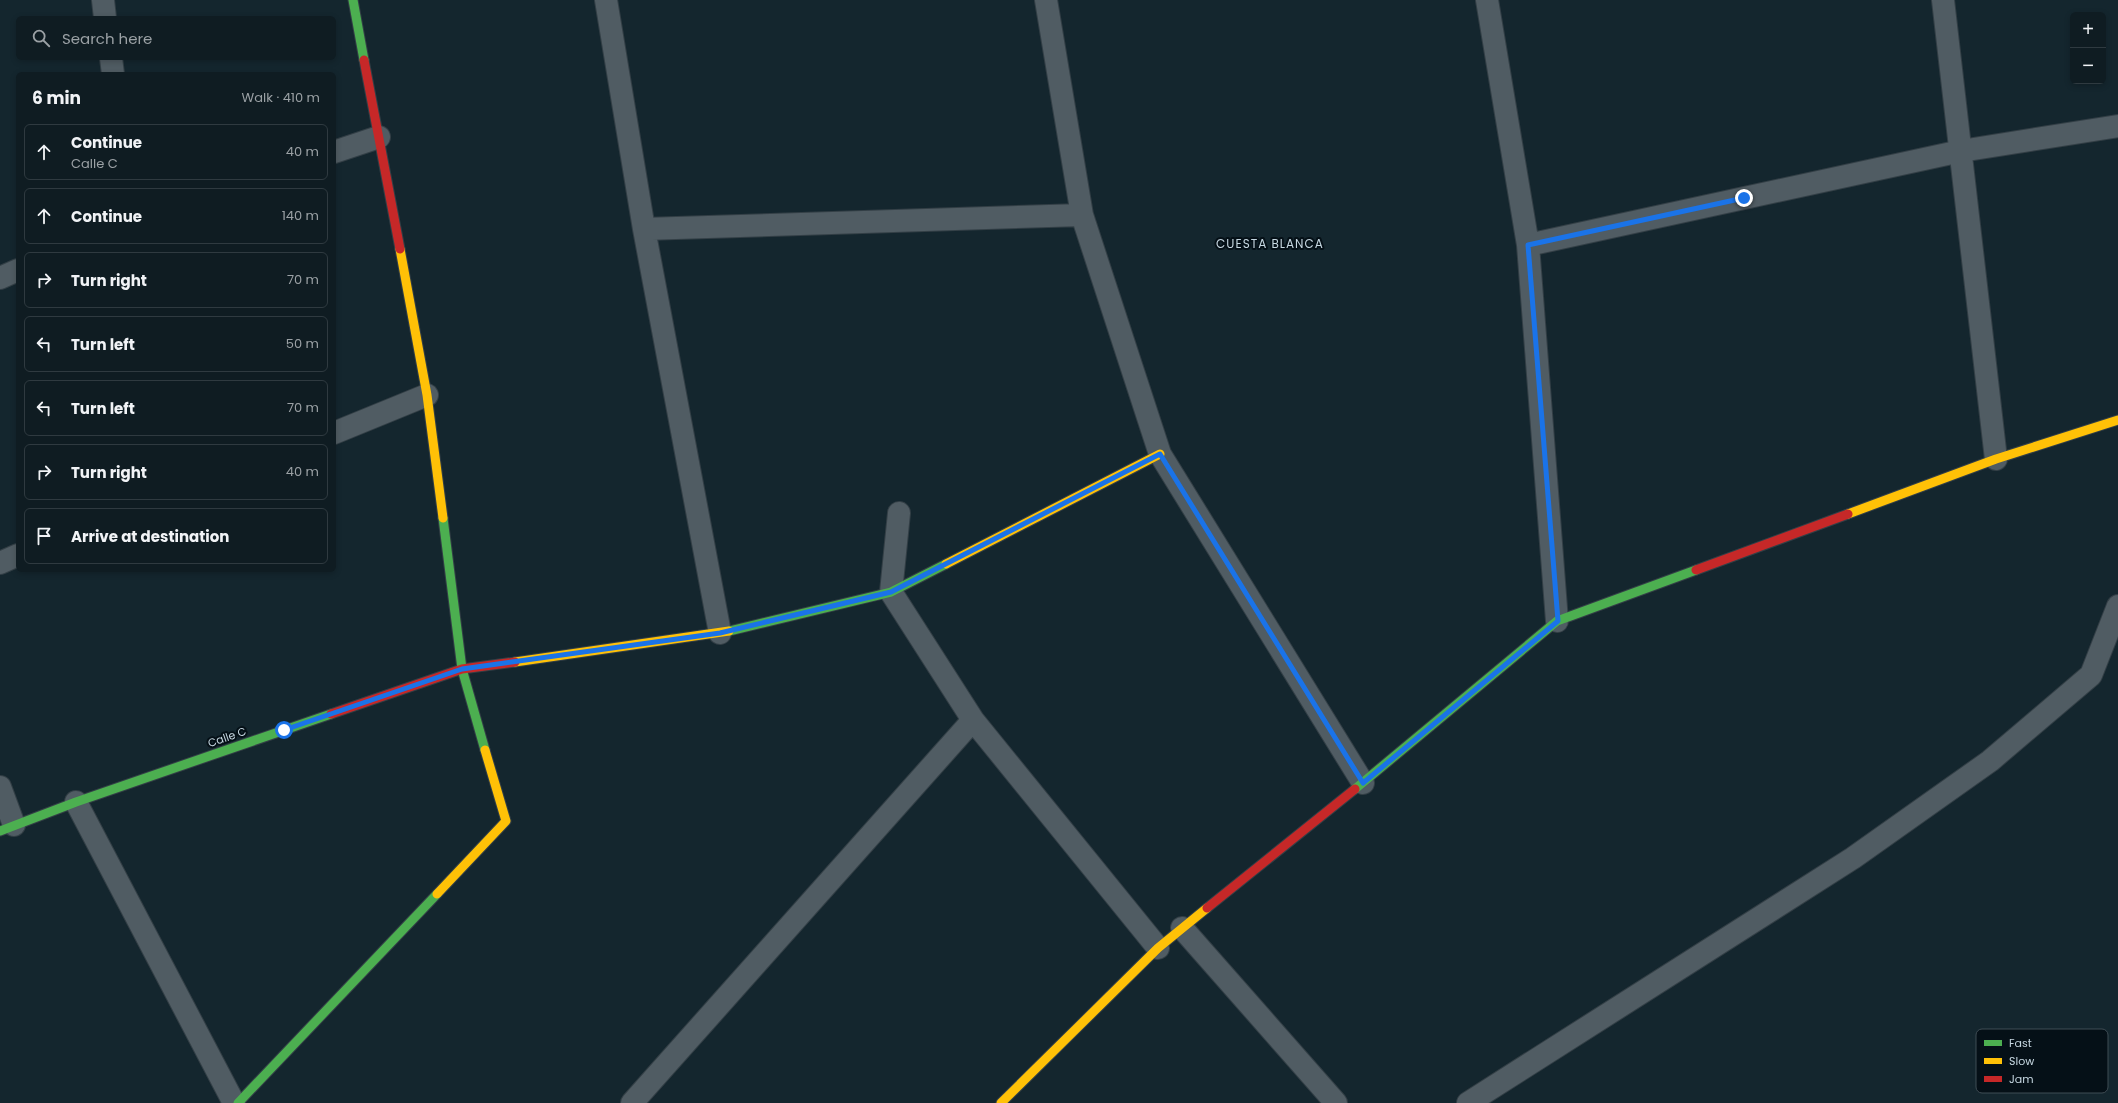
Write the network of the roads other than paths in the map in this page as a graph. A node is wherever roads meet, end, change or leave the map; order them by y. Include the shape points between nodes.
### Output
1 (103, 0) edge
2 (353, 0) edge
3 (606, 0) edge
4 (1046, 0) edge
5 (1486, 0) edge
6 (1943, 0) edge
7 (105, 16) edge
8 (111, 60) edge
9 (113, 72) edge
10 (2118, 126) edge
11 (378, 137) junction
12 (336, 151) edge
13 (1961, 151) junction
14 (1082, 214) junction
15 (644, 229) junction
16 (1528, 245) junction
17 (16, 271) edge
18 (0, 278) edge
19 (426, 395) junction
20 (2118, 420) edge
21 (336, 432) edge
22 (1160, 454) junction
23 (1996, 459) junction
24 (899, 513) dead end
25 (891, 592) junction
26 (2118, 606) edge
27 (1558, 621) junction
28 (720, 633) junction
29 (462, 669) junction
30 (973, 720) junction
31 (1363, 783) junction
32 (0, 787) edge
33 (76, 802) junction
34 (7, 828) edge
35 (1182, 928) junction
36 (1158, 948) junction
37 (234, 1103) edge
38 (238, 1103) edge
39 (632, 1103) edge
40 (1002, 1103) edge
41 (1336, 1103) edge
42 (1468, 1103) edge

1 - 7 street
2 - 11 street
3 - 15 street
4 - 14 street
5 - 16 street
6 - 13 street
8 - 9 street
10 - 13 street
11 - 12 street
11 - 19 street
13 - 16 street
13 - 23 street
14 - 15 street
14 - 22 street
15 - 28 street
16 - 27 street
17 - 18 street
19 - 21 street
19 - 29 street
20 - 23 street
22 - 25 street, Calle C
22 - 31 street
23 - 27 street
24 - 25 street
25 - 28 street, Calle C
25 - 30 street
26 - 42 street via 2091,675 1990,761 1853,858
27 - 31 street
28 - 29 street, Calle C
29 - 33 street, Calle C
29 - 38 street via 506,821
30 - 36 street
30 - 39 street
31 - 35 street
32 - 34 street
33 - 34 street, Calle C
33 - 37 street
35 - 36 street
35 - 41 street
36 - 40 street

